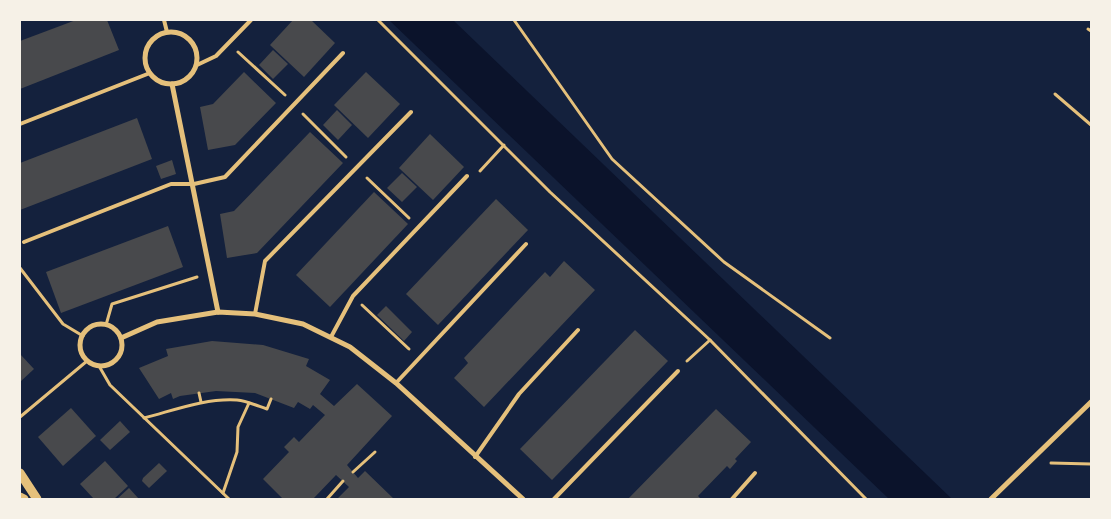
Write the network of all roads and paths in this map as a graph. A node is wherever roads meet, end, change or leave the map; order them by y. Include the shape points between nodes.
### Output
1 (164, 20) edge
2 (251, 20) edge
3 (378, 20) edge
4 (514, 20) edge
5 (166, 32) junction
6 (229, 43) junction
7 (343, 53) dead end
8 (196, 65) junction
9 (150, 73) junction
10 (172, 84) junction
11 (1055, 94) dead end
12 (294, 104) junction
13 (411, 112) dead end
14 (20, 124) edge
15 (1091, 125) edge
16 (504, 145) junction
17 (356, 168) junction
18 (467, 176) joint
19 (194, 184) junction
20 (418, 228) junction
21 (24, 242) dead end
22 (526, 244) dead end
23 (20, 268) edge
24 (212, 272) junction
25 (353, 296) junction
26 (218, 312) junction
27 (255, 314) junction
28 (106, 325) junction
29 (578, 330) dead end
30 (83, 336) junction
31 (331, 337) junction
32 (121, 338) junction
33 (830, 338) dead end
34 (710, 340) junction
35 (420, 358) junction
36 (87, 361) junction
37 (99, 366) junction
38 (678, 371) joint
39 (396, 383) junction
40 (199, 393) dead end
41 (270, 399) dead end
42 (201, 402) junction
43 (1091, 402) edge
44 (249, 403) junction
45 (20, 417) edge
46 (144, 418) junction
47 (375, 452) dead end
48 (475, 457) junction
49 (1028, 462) junction
50 (1091, 464) edge
51 (20, 472) edge
52 (353, 472) dead end
53 (755, 473) dead end
54 (343, 481) dead end
55 (223, 494) junction
56 (20, 497) edge
57 (24, 499) edge
58 (37, 499) edge
59 (228, 499) edge
60 (327, 499) edge
61 (523, 499) edge
62 (554, 499) edge
63 (732, 499) edge
64 (866, 499) edge
65 (991, 499) edge

1 - 5 lane
2 - 6 lane
3 - 16 path
4 - 33 path via 612,159 724,262
5 - 8 street via 188,38 196,50
5 - 9 street via 154,39 146,52 146,66
6 - 8 lane via 216,56
6 - 12 path
7 - 12 lane
8 - 10 street via 187,79
9 - 10 street via 160,82
9 - 14 lane
10 - 19 street
11 - 15 path
12 - 17 path
12 - 19 lane via 225,177
13 - 17 lane
16 - 18 path via 474,178
16 - 34 path via 550,192
17 - 20 path
17 - 27 lane via 265,261
18 - 20 lane
19 - 21 lane via 171,184
19 - 24 street
20 - 25 lane
22 - 35 lane
23 - 30 path via 62,324
24 - 26 street
24 - 28 path via 112,304
25 - 31 lane
25 - 35 path
26 - 27 street
26 - 32 street via 157,322
27 - 31 street via 303,324
28 - 30 street via 93,326
28 - 32 street via 118,332
29 - 48 lane via 519,394
30 - 36 street via 81,349
31 - 39 street via 350,347
32 - 37 street via 118,358 106,366
34 - 38 path
34 - 64 path
35 - 39 lane
36 - 37 street
36 - 45 path
37 - 46 path via 110,385
38 - 62 lane
39 - 48 street
40 - 42 path
41 - 44 path via 267,409
42 - 44 path via 239,400
42 - 46 path
43 - 49 street
44 - 55 path via 238,427 237,452
46 - 55 path
47 - 52 path
48 - 61 street
49 - 50 path
49 - 65 street
51 - 58 street
53 - 63 lane
54 - 60 path
55 - 59 path
56 - 57 street

